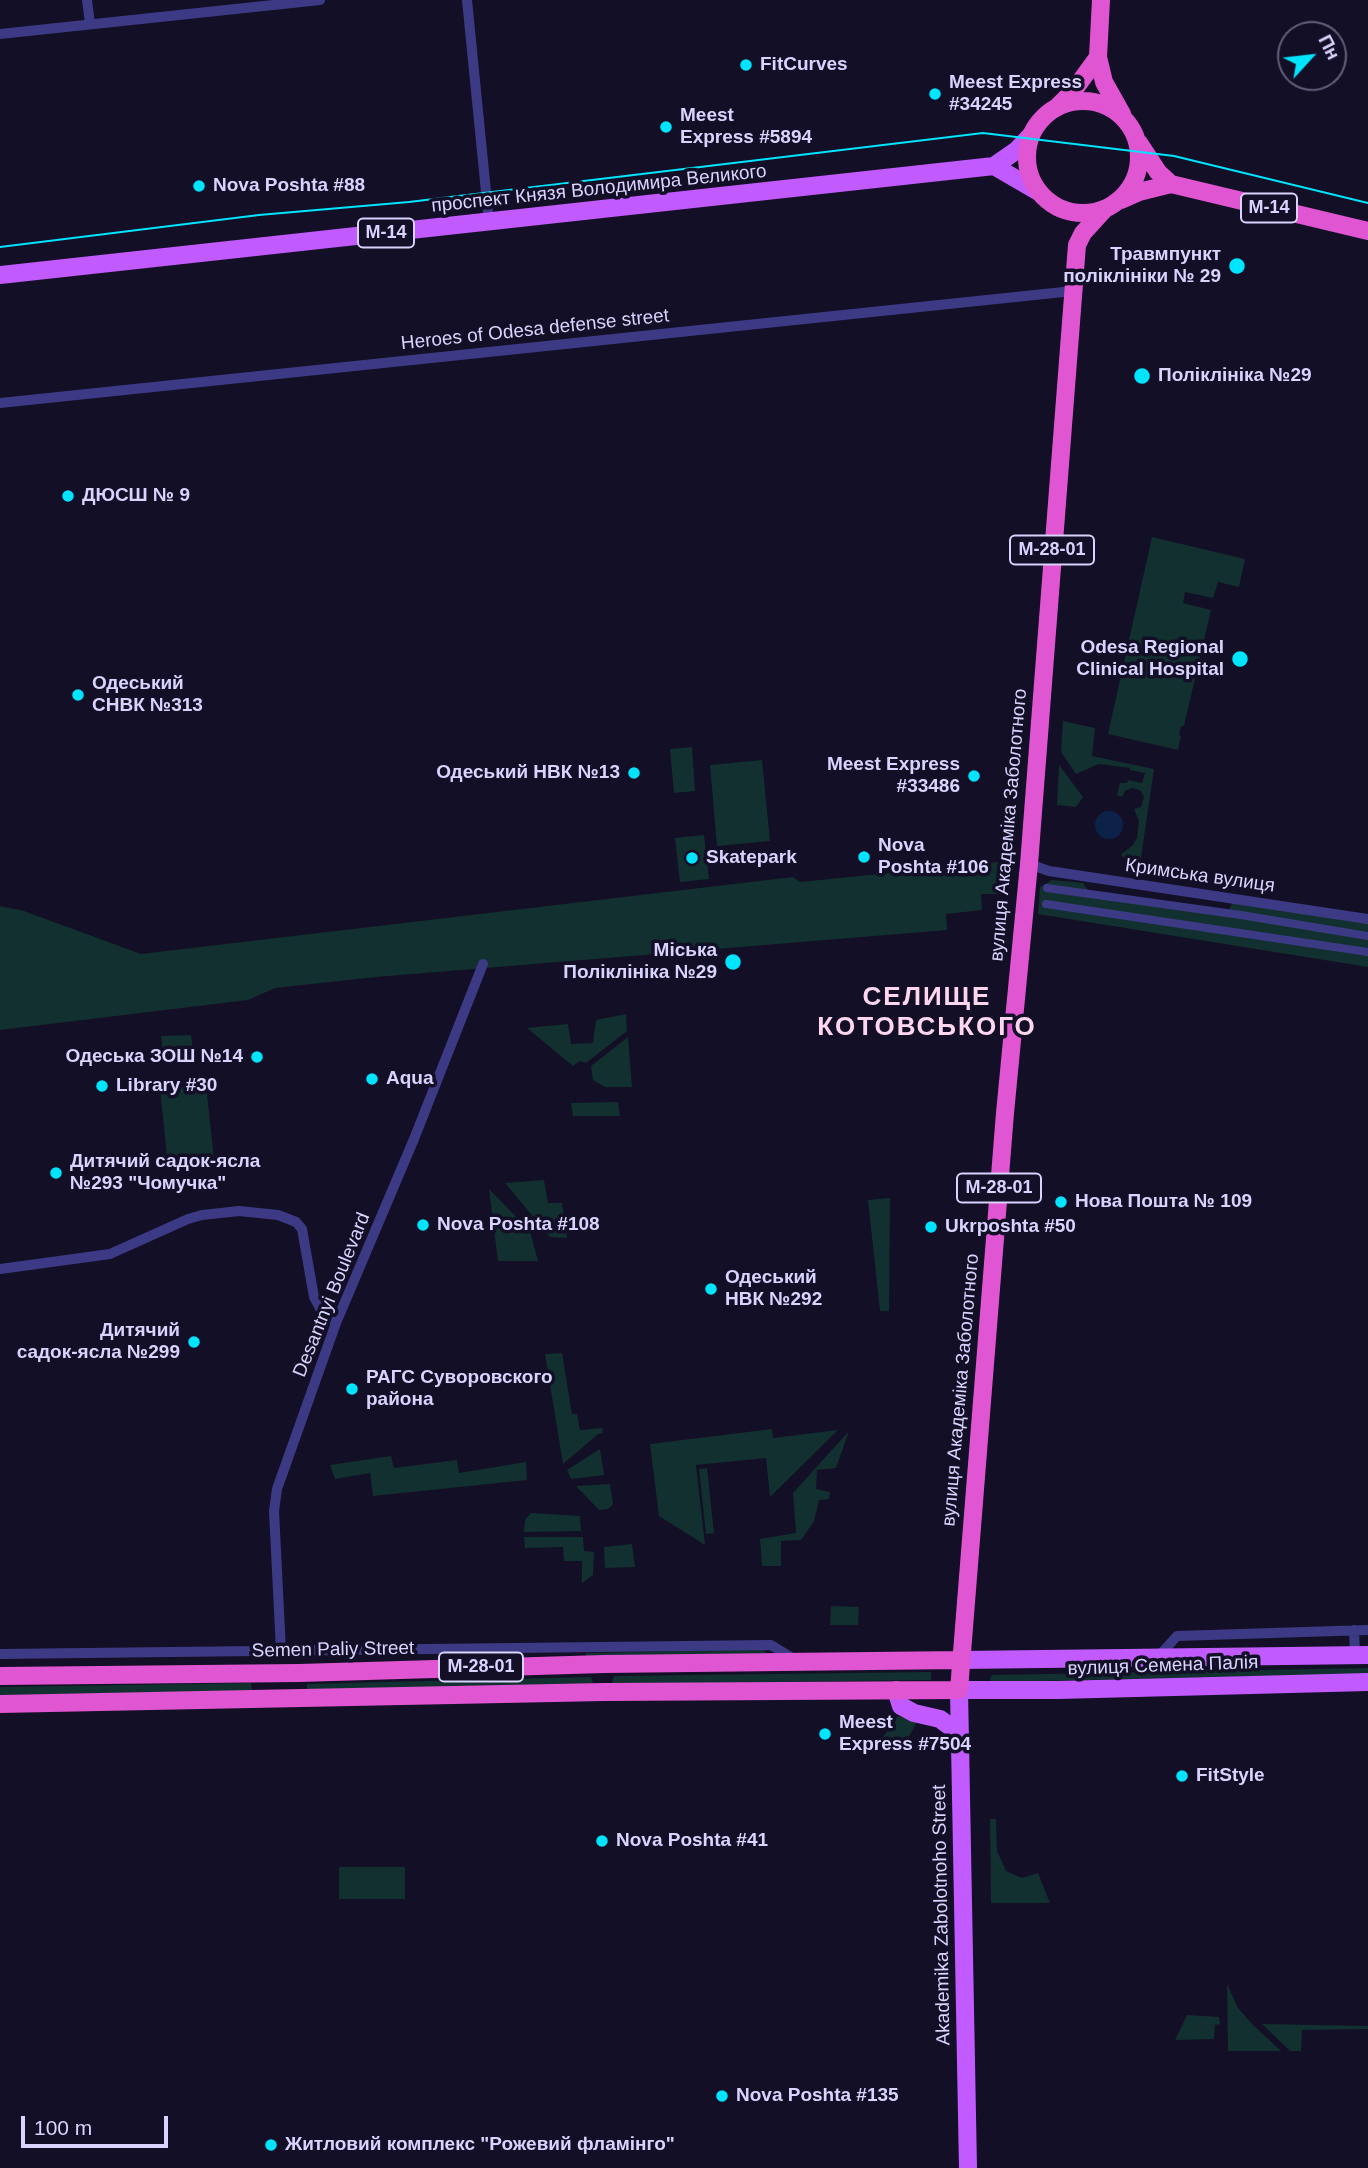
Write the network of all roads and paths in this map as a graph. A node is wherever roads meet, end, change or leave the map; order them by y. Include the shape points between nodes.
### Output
1 (87, 0) edge
2 (201, 0) edge
3 (320, 0) edge
4 (467, 0) edge
5 (1101, 0) edge
6 (302, 1) edge
7 (203, 13) junction
8 (90, 24) junction
9 (0, 34) edge
10 (1098, 57) junction
11 (1057, 107) junction
12 (1130, 128) junction
13 (1031, 135) junction
14 (994, 166) junction
15 (1171, 184) junction
16 (1037, 191) junction
17 (1051, 204) junction
18 (1112, 205) junction
19 (489, 222) junction
20 (1368, 231) edge
21 (1077, 245) junction
22 (0, 275) edge
23 (1073, 291) junction
24 (0, 403) edge
25 (1029, 864) junction
26 (1048, 888) dead end
27 (1046, 904) dead end
28 (1368, 919) edge
29 (1368, 936) edge
30 (1368, 952) edge
31 (483, 964) dead end
32 (0, 1269) edge
33 (337, 1323) junction
34 (1354, 1630) junction
35 (1368, 1630) edge
36 (281, 1651) junction
37 (0, 1654) edge
38 (1362, 1655) edge
39 (1157, 1658) junction
40 (961, 1660) junction
41 (799, 1662) junction
42 (604, 1664) junction
43 (258, 1673) junction
44 (0, 1676) edge
45 (1368, 1682) edge
46 (959, 1689) junction
47 (896, 1690) junction
48 (604, 1692) junction
49 (260, 1699) junction
50 (0, 1704) edge
51 (960, 1734) junction
52 (968, 2168) edge

1 - 8 street
2 - 7 street
3 - 6 street
4 - 19 street
5 - 10 highway
6 - 7 street
7 - 8 street
8 - 9 street
10 - 11 highway
10 - 12 highway via 1104,82
11 - 12 highway via 1075,101 1094,102 1111,108
11 - 13 highway via 1037,123
12 - 15 highway
12 - 18 highway via 1139,157 1137,173 1130,188
13 - 14 main road
13 - 16 highway, М-14 via 1026,160
14 - 16 main road, М-14
14 - 19 main road, проспект Князя Володимира Великого / М-14
15 - 18 highway, М-14
15 - 20 highway, М-14
16 - 17 highway, М-14
17 - 18 highway, М-14 via 1086,214
17 - 21 highway
18 - 21 highway
19 - 22 main road, проспект Князя Володимира Великого / М-14
21 - 23 highway, вулиця Академіка Заболотного / М-28-01
23 - 24 street, Heroes of Odesa defense street
23 - 25 highway, вулиця Академіка Заболотного / М-28-01
25 - 28 street, Кримська вулиця via 1049,871
25 - 40 highway, вулиця Академіка Заболотного / М-28-01
26 - 29 street, Кримська вулиця
27 - 30 street
31 - 33 street, Desantnyi Boulevard
32 - 33 street via 110,1254 202,1215 239,1211 278,1215 302,1229 314,1297 322,1312
33 - 36 street, Desantnyi Boulevard via 274,1500
34 - 35 street
34 - 38 street
34 - 39 street via 1177,1636
36 - 37 street
36 - 41 street via 771,1644
38 - 39 main road, вулиця Семена Палія
39 - 40 main road, вулиця Семена Палія
40 - 41 highway, Semen Paliy Street / М-28-01
40 - 46 highway, Akademika Zabolotnoho Street / М-28-01
41 - 42 highway, Semen Paliy Street / М-28-01
42 - 43 highway, Semen Paliy Street / М-28-01
42 - 48 highway
43 - 44 highway, Semen Paliy Street / М-28-01
43 - 49 highway
45 - 46 main road, вулиця Семена Палія
46 - 47 highway, М-28-01
46 - 51 main road, Akademika Zabolotnoho Street
47 - 48 highway, М-28-01
47 - 51 main road via 901,1706 940,1719
48 - 49 highway, М-28-01
49 - 50 highway, М-28-01
51 - 52 main road, Akademika Zabolotnoho Street

